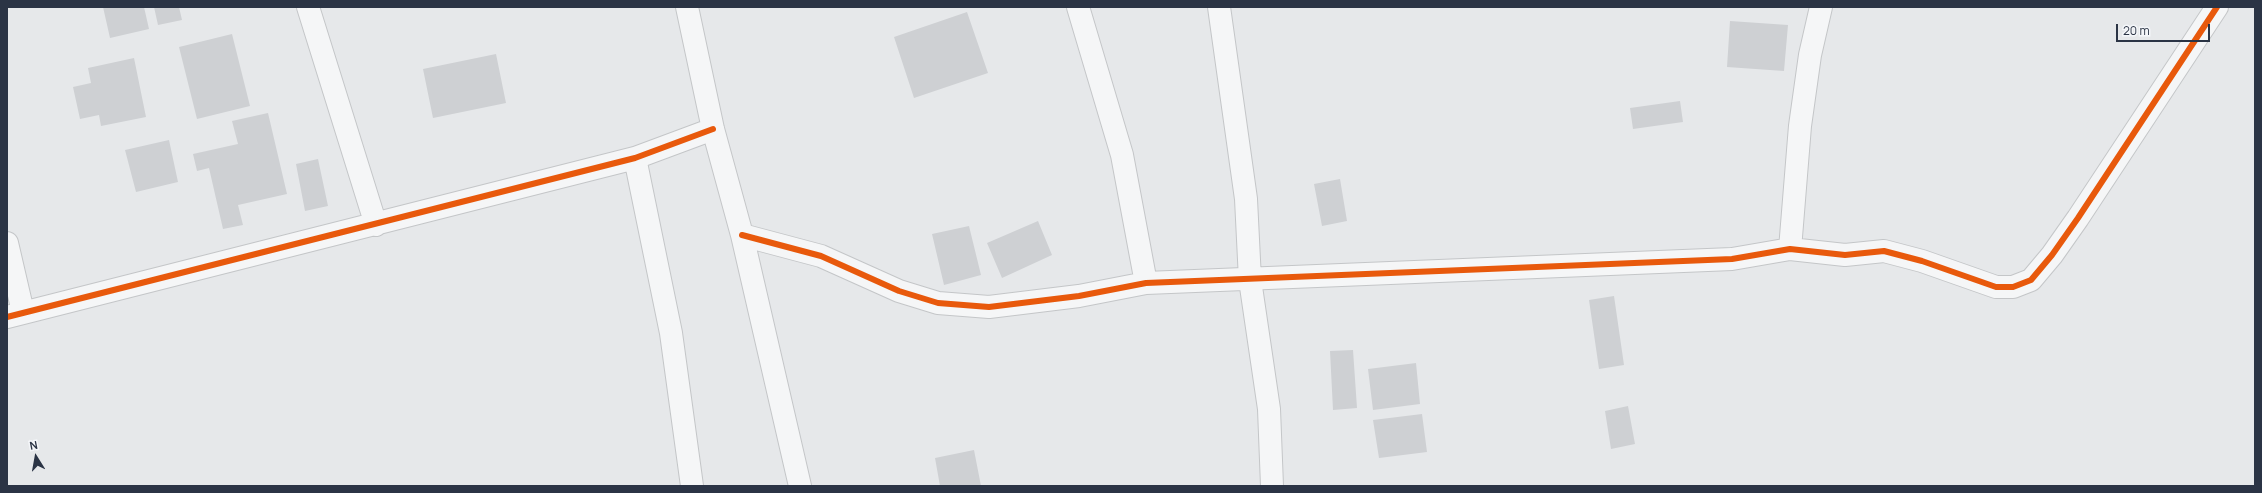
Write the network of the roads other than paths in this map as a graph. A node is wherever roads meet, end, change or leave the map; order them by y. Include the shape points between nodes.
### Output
1 (308, 7) edge
2 (687, 7) edge
3 (1078, 7) edge
4 (1219, 7) edge
5 (1821, 7) edge
6 (2217, 7) edge
7 (713, 129) junction
8 (635, 158) junction
9 (376, 225) junction
10 (742, 234) junction
11 (7, 243) edge
12 (1790, 249) junction
13 (1250, 280) junction
14 (1146, 283) junction
15 (15, 315) edge
16 (692, 486) edge
17 (800, 486) edge
18 (1272, 486) edge

1 - 9 street
2 - 7 street
3 - 14 street via 1122,155
4 - 13 street via 1246,199
5 - 12 street via 1810,55 1800,126
6 - 12 street via 2078,218 2031,280 2013,287 1996,287 1922,261 1884,251 1846,255
7 - 8 street
7 - 10 street
8 - 9 street
8 - 16 street via 671,333
9 - 15 street
10 - 14 street via 821,256 899,291 938,303 989,307 1079,296
10 - 17 street
11 - 15 street
12 - 13 street via 1732,259
13 - 14 street
13 - 18 street via 1269,409

